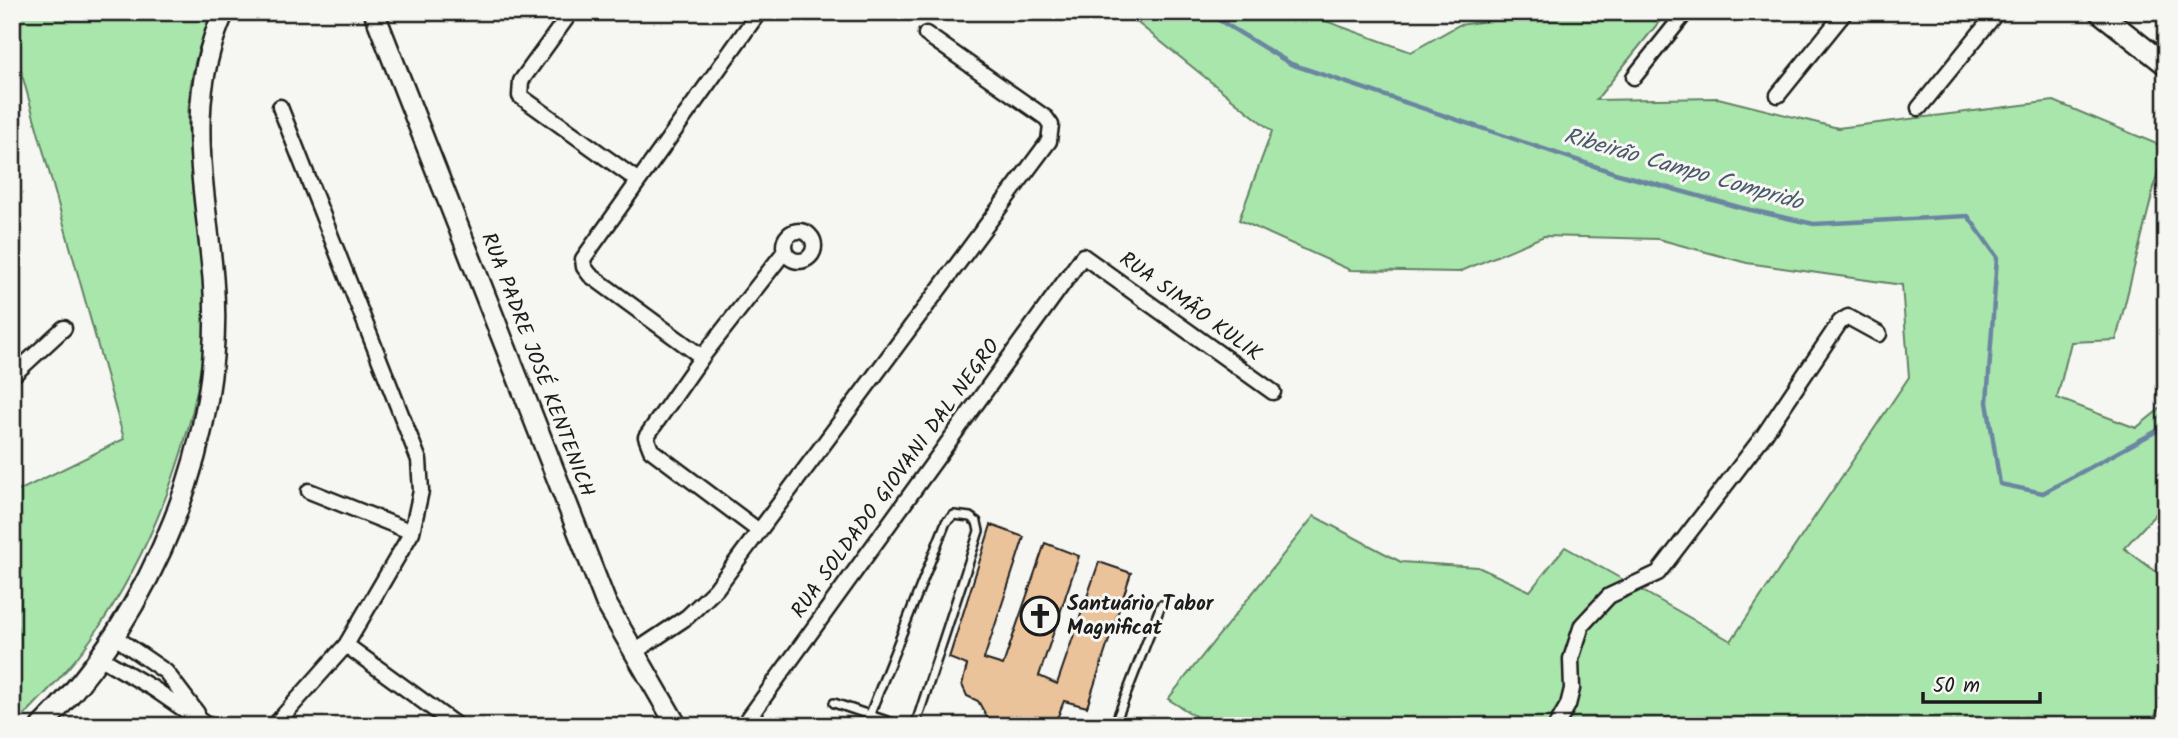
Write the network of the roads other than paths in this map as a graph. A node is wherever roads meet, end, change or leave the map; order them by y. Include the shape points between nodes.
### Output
1 (224, 12) edge
2 (374, 12) edge
3 (571, 12) edge
4 (759, 12) edge
5 (1686, 12) edge
6 (1845, 12) edge
7 (1997, 12) edge
8 (2099, 12) edge
9 (926, 34) dead end
10 (2166, 65) edge
11 (1634, 77) dead end
12 (1777, 95) dead end
13 (281, 107) dead end
14 (1919, 108) dead end
15 (637, 180) junction
16 (785, 251) dead end
17 (1083, 256) joint
18 (64, 328) dead end
19 (1879, 334) dead end
20 (702, 357) junction
21 (12, 376) edge
22 (1273, 392) dead end
23 (309, 491) dead end
24 (759, 531) junction
25 (412, 532) junction
26 (1161, 605) dead end
27 (115, 637) junction
28 (346, 645) junction
29 (633, 653) junction
30 (101, 658) junction
31 (834, 703) dead end
32 (870, 714) junction
33 (206, 724) edge
34 (41, 726) edge
35 (274, 726) edge
36 (457, 726) edge
37 (677, 726) edge
38 (743, 726) edge
39 (902, 726) edge
40 (915, 726) edge
41 (1114, 726) edge
42 (1556, 726) edge

1 - 27 street via 205,63 199,122 214,302 211,388 203,430 175,512
2 - 29 street, RUA PADRE JOSÉ KENTENICH via 606,603
3 - 15 street via 521,81 520,96
4 - 15 street
5 - 11 street
6 - 12 street
7 - 14 street
8 - 10 street
9 - 24 street via 1046,118 1052,133
13 - 25 street via 419,460 421,491
15 - 20 street via 586,251 584,267
16 - 20 street
17 - 22 street, RUA SIMÃO KULIK
17 - 38 street, RUA SOLDADO GIOVANI DAL NEGRO
18 - 21 street
19 - 42 street via 1848,317 1840,322 1748,457 1658,573 1609,596 1595,609 1575,640 1572,690
20 - 24 street via 650,429 647,445
23 - 25 street
24 - 29 street via 703,603
25 - 28 street
26 - 41 lane
27 - 30 street
27 - 33 street via 166,672
28 - 35 street
28 - 36 street
29 - 37 street, RUA PADRE JOSÉ KENTENICH
30 - 33 street
30 - 34 street
31 - 32 lane
32 - 39 lane
32 - 40 lane via 946,522 954,515 970,517 979,531

